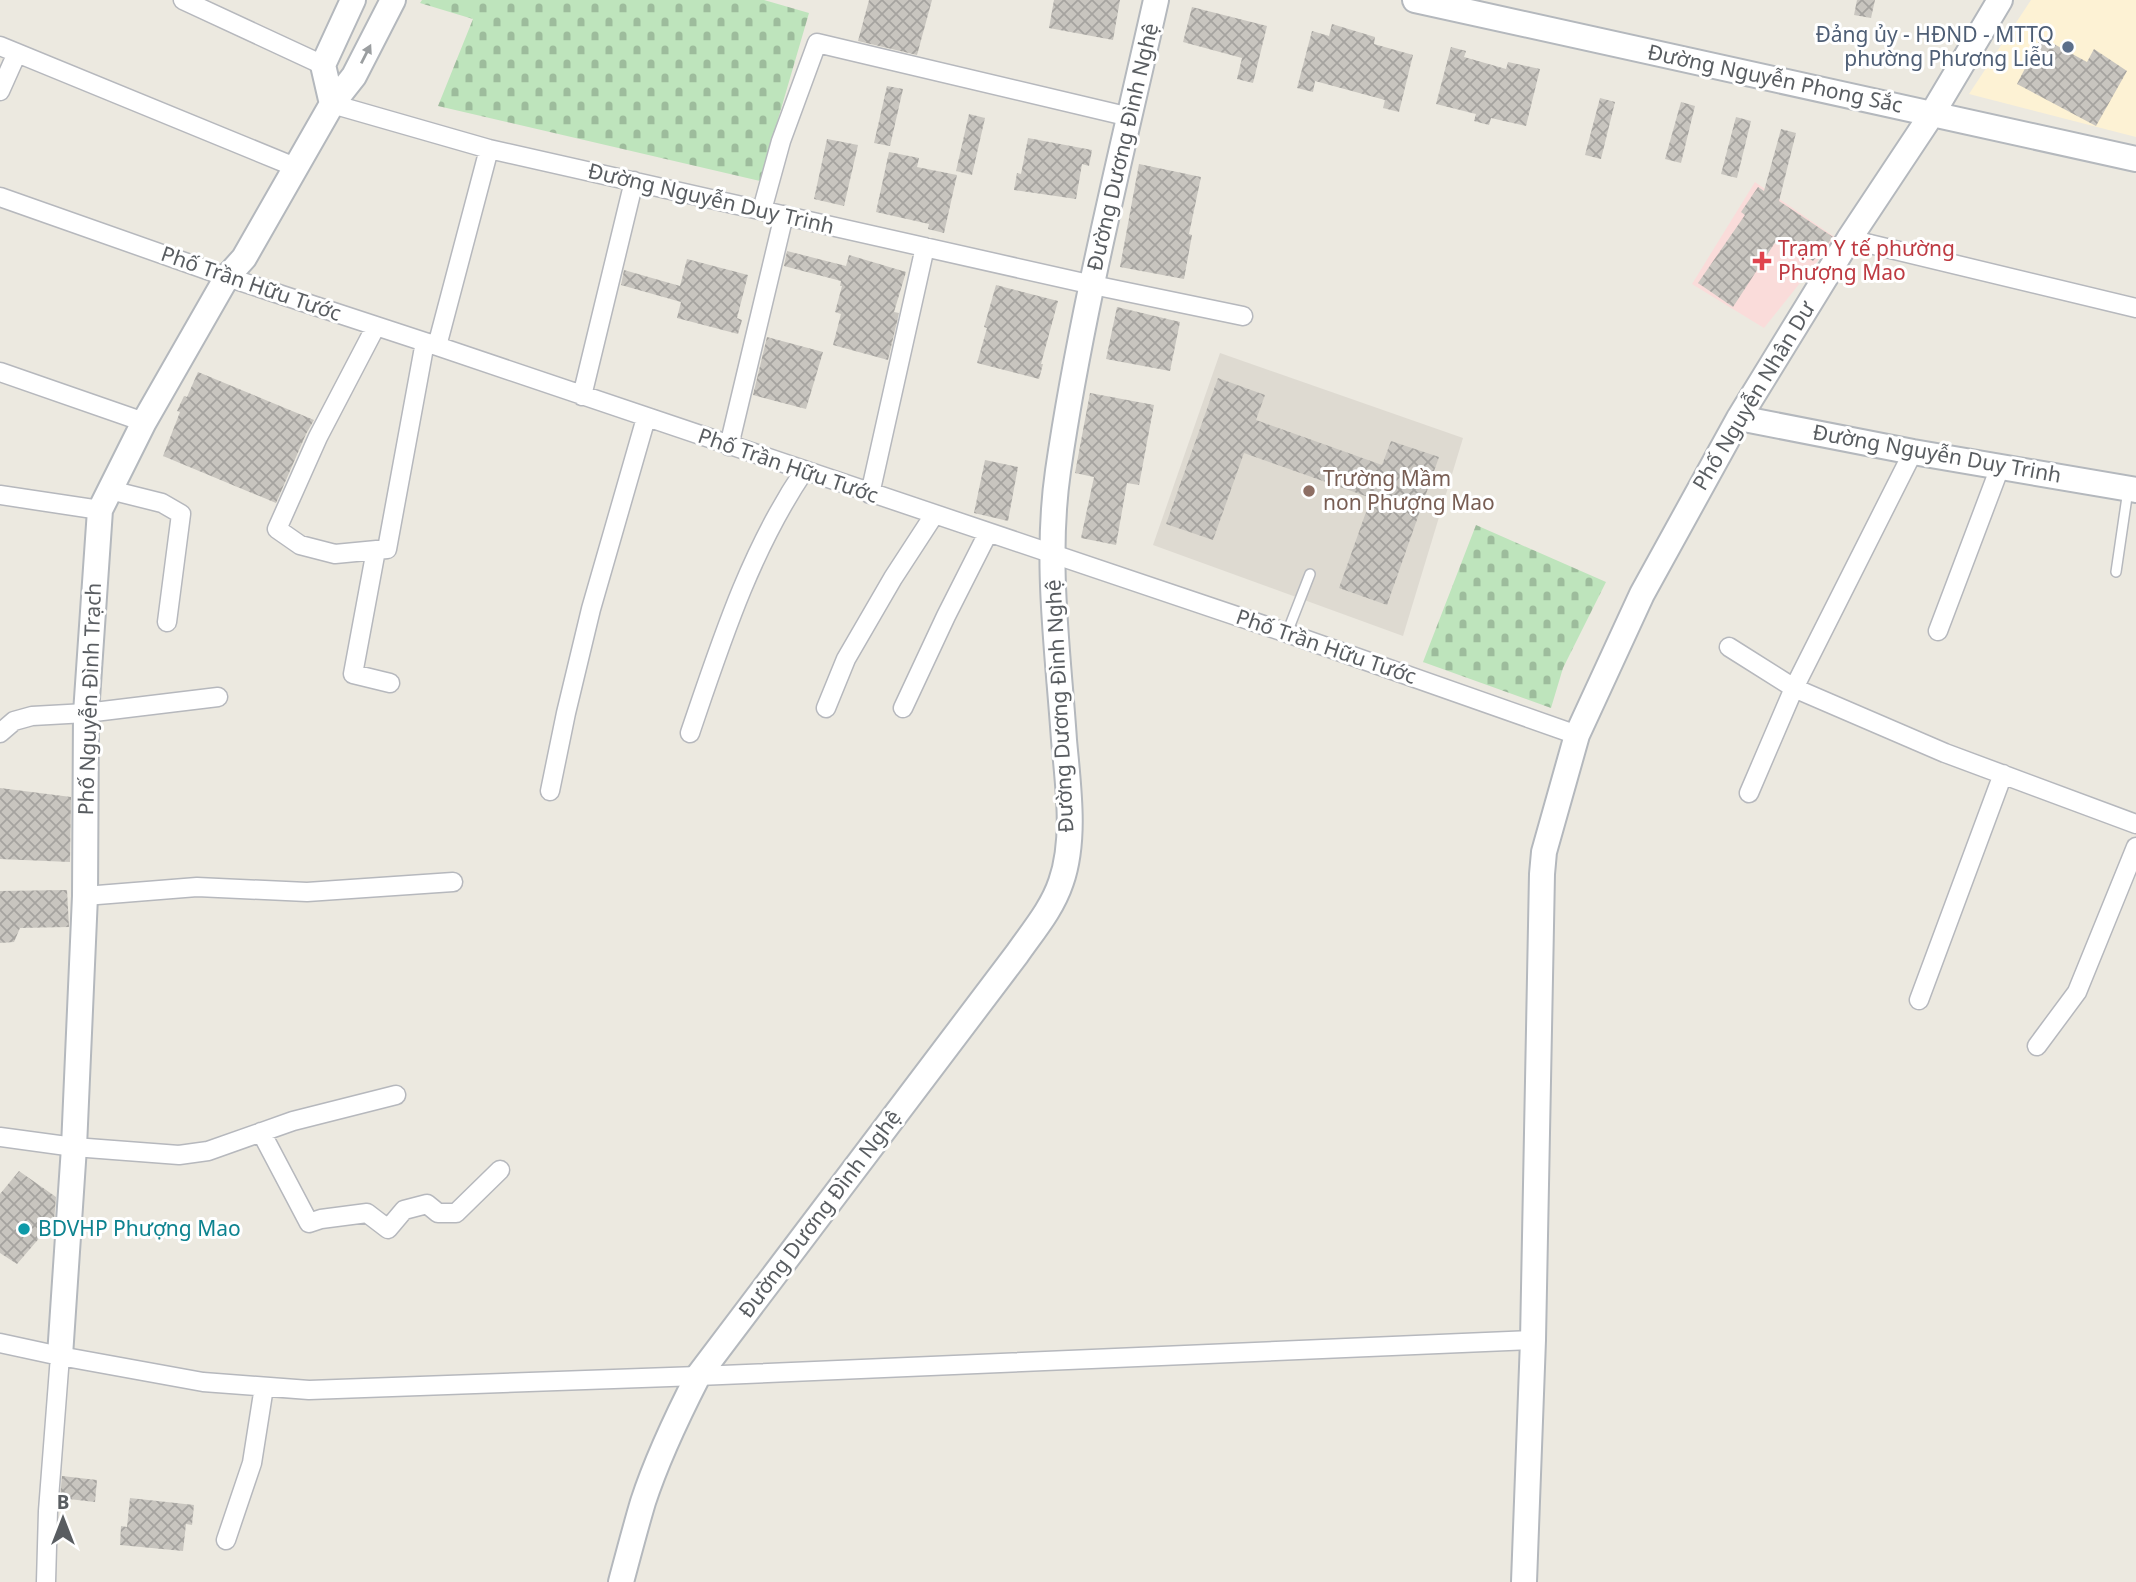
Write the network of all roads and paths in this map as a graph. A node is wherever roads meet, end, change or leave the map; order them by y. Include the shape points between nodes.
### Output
1 (183, 0) edge
2 (353, 0) edge
3 (393, 0) edge
4 (1156, 0) edge
5 (1415, 0) edge
6 (2000, 0) edge
7 (8, 50) edge
8 (323, 65) junction
9 (0, 91) edge
10 (332, 104) junction
11 (1932, 114) junction
12 (1130, 117) junction
13 (489, 149) junction
14 (2136, 159) edge
15 (295, 167) junction
16 (634, 181) junction
17 (0, 197) edge
18 (762, 210) junction
19 (784, 215) junction
20 (1849, 239) junction
21 (925, 247) junction
22 (227, 277) junction
23 (1093, 285) junction
24 (2136, 308) edge
25 (1244, 316) dead end
26 (376, 326) junction
27 (431, 344) junction
28 (0, 372) edge
29 (582, 396) junction
30 (646, 418) junction
31 (1739, 418) junction
32 (144, 422) junction
33 (729, 446) junction
34 (1913, 452) junction
35 (2000, 467) junction
36 (804, 471) junction
37 (2132, 489) edge
38 (870, 494) junction
39 (0, 495) edge
40 (105, 500) junction
41 (934, 515) junction
42 (988, 533) junction
43 (376, 550) junction
44 (1051, 555) junction
45 (2116, 572) dead end
46 (1310, 574) dead end
47 (167, 622) dead end
48 (1938, 632) dead end
49 (1287, 634) junction
50 (1729, 647) dead end
51 (390, 684) dead end
52 (1794, 688) junction
53 (218, 697) dead end
54 (903, 708) dead end
55 (826, 709) dead end
56 (86, 713) junction
57 (0, 733) edge
58 (690, 733) dead end
59 (1577, 735) junction
60 (2003, 774) junction
61 (550, 791) dead end
62 (1749, 793) dead end
63 (2136, 824) edge
64 (2136, 847) edge
65 (453, 882) dead end
66 (85, 896) junction
67 (1919, 1000) dead end
68 (2037, 1046) dead end
69 (396, 1095) dead end
70 (261, 1132) junction
71 (0, 1137) edge
72 (74, 1147) junction
73 (500, 1170) dead end
74 (1533, 1340) junction
75 (0, 1343) edge
76 (60, 1356) junction
77 (698, 1376) junction
78 (264, 1387) junction
79 (226, 1540) dead end
80 (46, 1582) edge
81 (621, 1582) edge
82 (1524, 1582) edge

1 - 8 street
2 - 8 street
10 -> 3 street, Phố Nguyễn Đình Trạch via 355,76
4 - 12 street, Đường Dương Đình Nghệ
5 - 11 street, Đường Nguyễn Phong Sắc
6 - 11 street, Phố Nguyễn Nhân Dư
7 - 9 street
7 - 15 street
8 - 10 street
10 - 13 street, Đường Nguyễn Duy Trinh
10 - 15 street, Phố Nguyễn Đình Trạch
11 - 14 street, Đường Nguyễn Phong Sắc
11 - 20 street, Phố Nguyễn Nhân Dư
12 - 18 street via 817,43 781,141
12 - 23 street, Đường Dương Đình Nghệ
13 - 16 street, Đường Nguyễn Duy Trinh
13 - 27 street
15 - 22 street, Phố Nguyễn Đình Trạch via 244,258
16 - 18 street, Đường Nguyễn Duy Trinh
16 - 29 street
17 - 22 street, Phố Trần Hữu Tước
18 - 19 street, Đường Nguyễn Duy Trinh
19 - 21 street, Đường Nguyễn Duy Trinh
19 - 33 street
20 - 24 street
20 - 31 street, Phố Nguyễn Nhân Dư
21 - 23 street, Đường Nguyễn Duy Trinh
21 - 38 street
22 - 26 street, Phố Trần Hữu Tước
22 - 32 street, Phố Nguyễn Đình Trạch
23 - 25 street, Đường Nguyễn Duy Trinh
23 - 44 street, Đường Dương Đình Nghệ via 1057,474
26 - 27 street, Phố Trần Hữu Tước
26 - 43 street via 277,528 300,545 335,554
27 - 29 street, Phố Trần Hữu Tước
27 - 43 street via 387,549
28 - 32 street
29 - 30 street, Phố Trần Hữu Tước
30 - 33 street, Phố Trần Hữu Tước
30 - 61 street via 591,610
31 - 34 street, Đường Nguyễn Duy Trinh
31 - 59 street, Phố Nguyễn Nhân Dư via 1642,594
32 - 40 street, Phố Nguyễn Đình Trạch
33 - 36 street, Phố Trần Hữu Tước
34 - 35 street, Đường Nguyễn Duy Trinh
34 - 52 street
35 - 37 street, Đường Nguyễn Duy Trinh
35 - 48 street
36 - 38 street, Phố Trần Hữu Tước
36 - 58 street via 756,556
37 - 45 lane
38 - 41 street, Phố Trần Hữu Tước
39 - 40 street
40 - 47 street via 162,502 181,514
40 - 56 street, Phố Nguyễn Đình Trạch
41 - 42 street, Phố Trần Hữu Tước
41 - 55 street via 846,659
42 - 44 street, Phố Trần Hữu Tước
42 - 54 street
43 - 51 street via 353,674
44 - 49 street, Phố Trần Hữu Tước
44 - 77 street, Đường Dương Đình Nghệ via 1070,817 1061,883 1017,954
46 - 49 lane
49 - 59 street, Phố Trần Hữu Tước
50 - 52 street
52 - 60 street
52 - 62 street
53 - 56 street
56 - 57 street via 32,716 14,721
56 - 66 street, Phố Nguyễn Đình Trạch
59 - 74 street, Phố Nguyễn Nhân Dư via 1542,874
60 - 63 street
60 - 67 street
64 - 68 street via 2077,992
65 - 66 street via 307,892 197,887
66 - 72 street, Phố Nguyễn Đình Trạch
69 - 70 street
70 - 72 street via 208,1151 179,1155
70 - 73 street via 309,1223 366,1213 388,1229 404,1210 427,1204 438,1213 456,1213
71 - 72 street
72 - 76 street, Phố Nguyễn Đình Trạch
74 - 77 street
74 - 82 street, Phố Nguyễn Nhân Dư
75 - 76 street
76 - 78 street via 203,1382
76 - 80 street
77 - 78 street via 309,1390
77 - 81 street, Đường Dương Đình Nghệ via 643,1502
78 - 79 street via 252,1463

